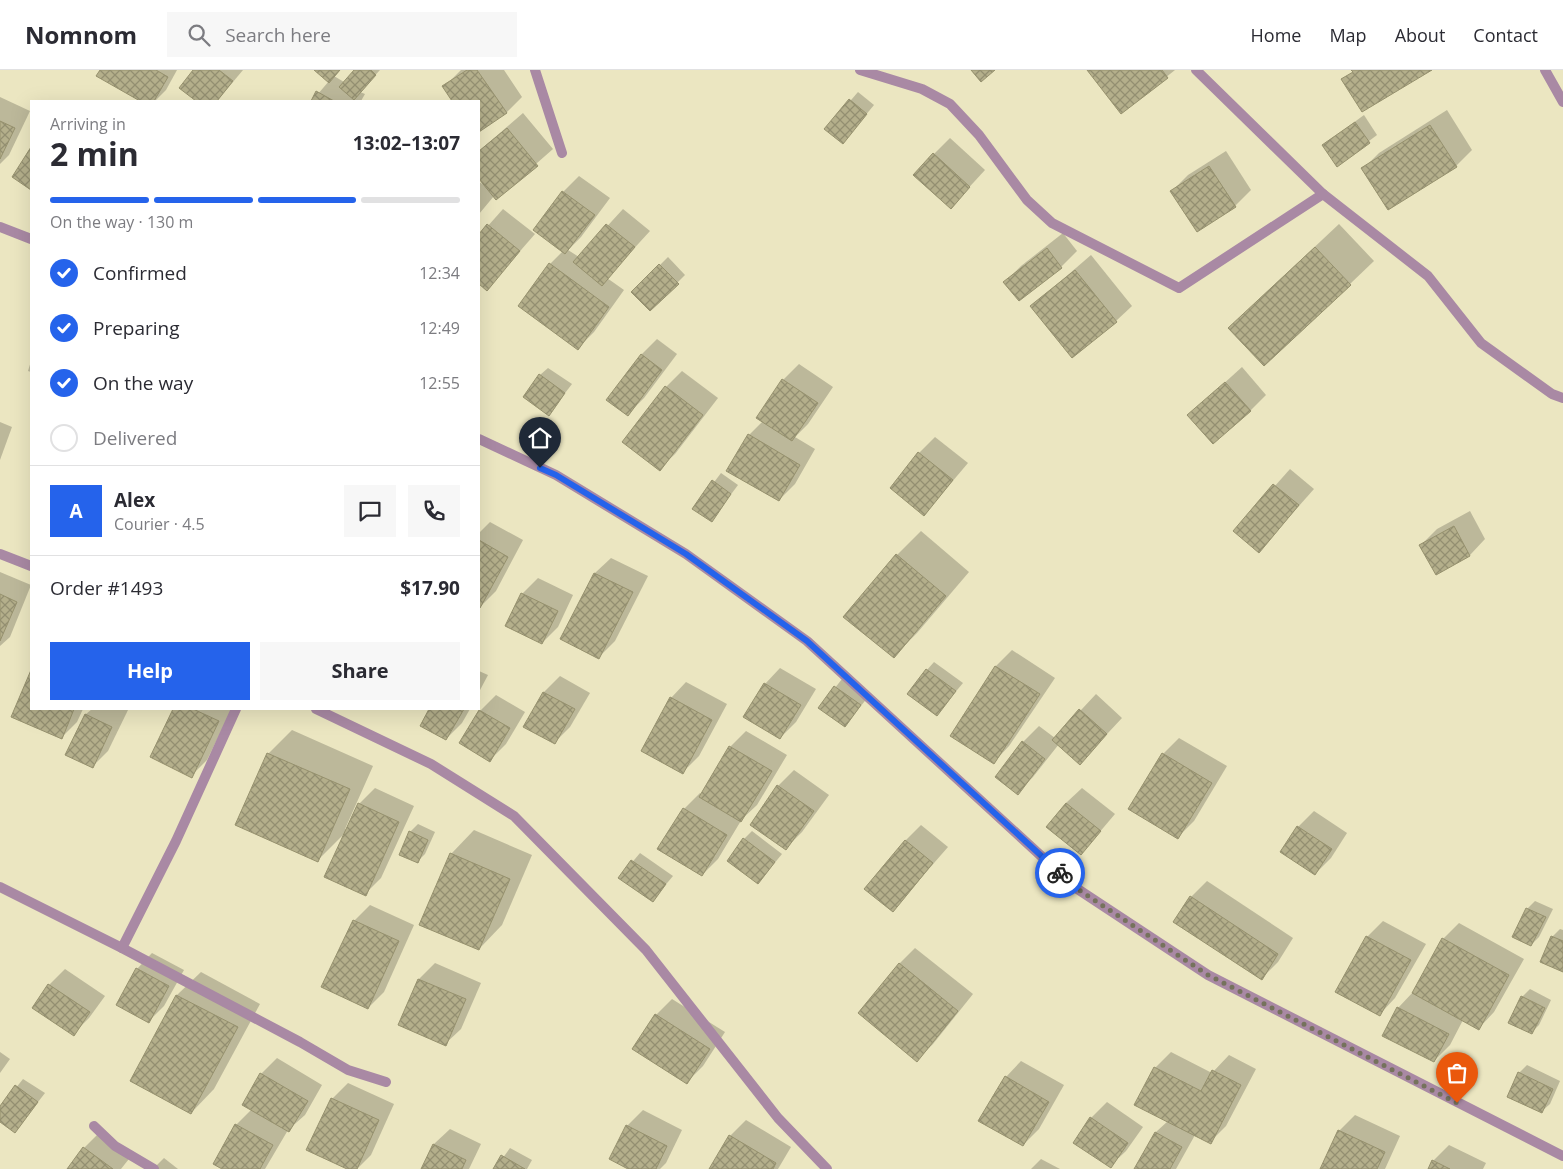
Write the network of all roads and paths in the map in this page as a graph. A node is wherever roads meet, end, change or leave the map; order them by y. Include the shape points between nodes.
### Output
1 (535, 70) edge
2 (860, 70) edge
3 (1196, 70) edge
4 (1545, 70) edge
5 (1563, 102) edge
6 (562, 153) dead end
7 (1323, 194) junction
8 (0, 227) edge
9 (30, 239) edge
10 (1563, 398) edge
11 (480, 440) edge
12 (0, 554) edge
13 (30, 566) edge
14 (236, 710) edge
15 (318, 710) edge
16 (0, 887) edge
17 (122, 948) junction
18 (386, 1082) dead end
19 (94, 1126) dead end
20 (1563, 1156) edge
21 (154, 1169) edge
22 (827, 1169) edge

1 - 6 street
2 - 7 street via 922,89 950,104 979,135 1027,200 1052,223 1179,288
3 - 7 street
4 - 5 street
7 - 10 street via 1428,276 1481,343 1552,394
8 - 9 street
11 - 20 street via 556,475 686,554 807,641 1076,888 1199,970
12 - 13 street
14 - 17 street via 176,841
15 - 22 street via 431,764 514,816 646,950 778,1118
16 - 17 street
17 - 18 street via 348,1070
19 - 21 street via 115,1146

